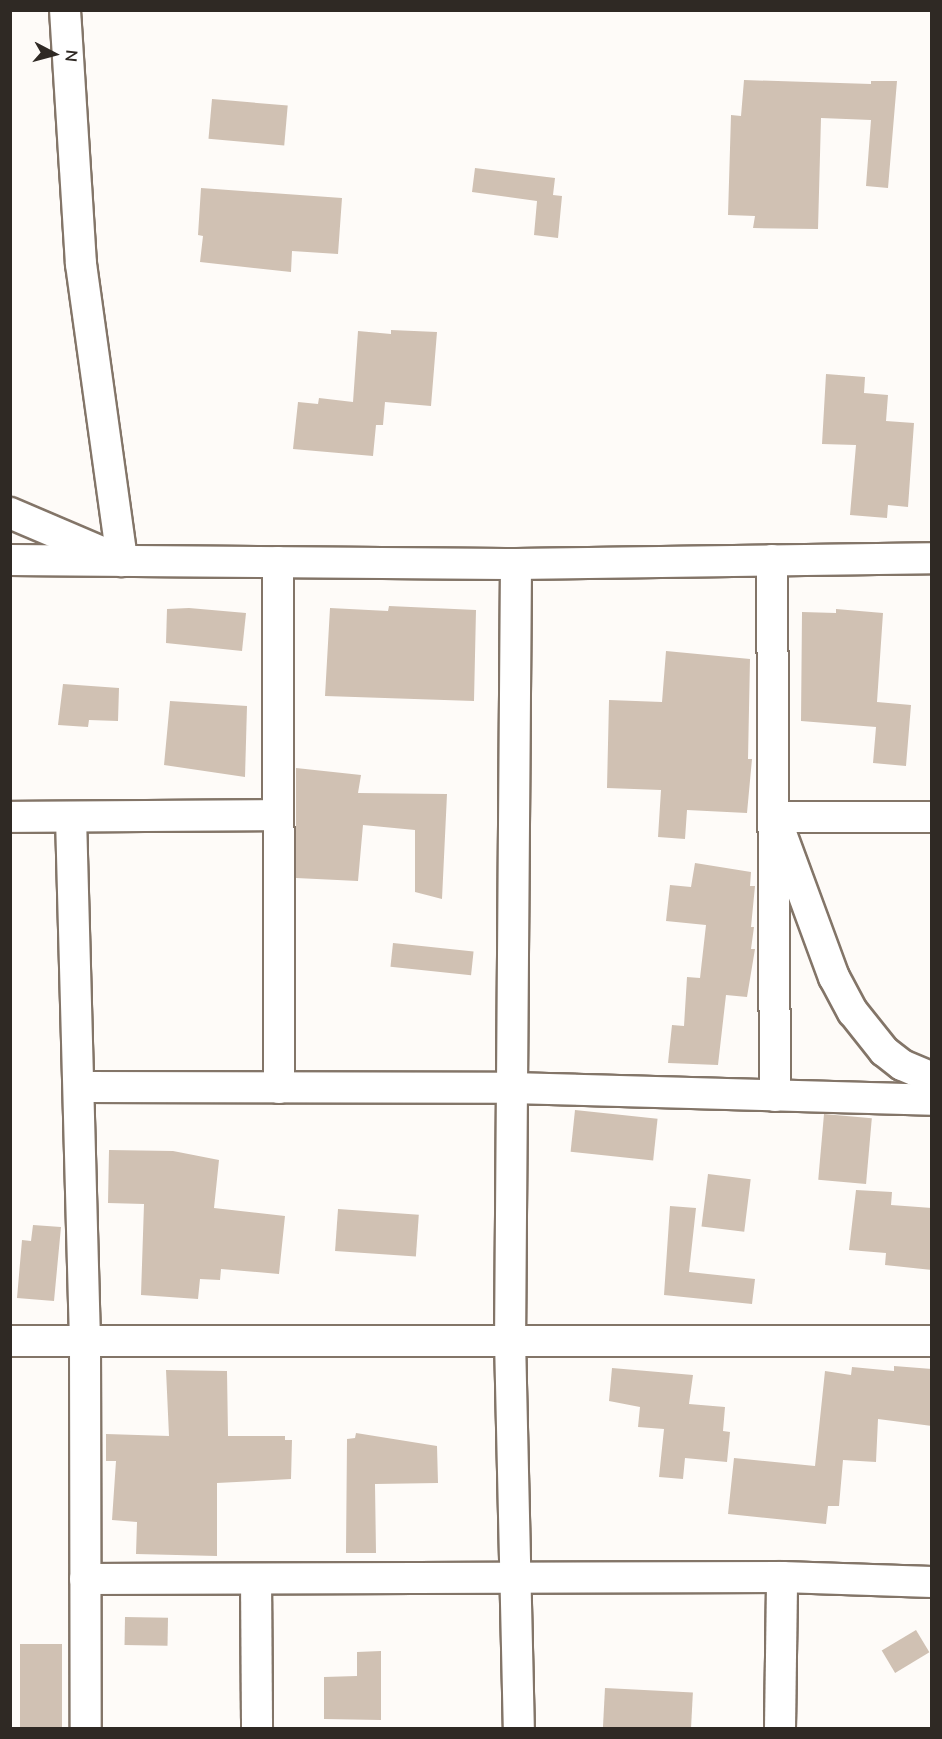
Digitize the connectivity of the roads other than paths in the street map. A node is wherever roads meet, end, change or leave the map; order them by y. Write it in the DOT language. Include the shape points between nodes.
graph roads {
  1 [pos="65,10"];
  2 [pos="10,513"];
  3 [pos="932,558"];
  4 [pos="10,560"];
  5 [pos="772,560"];
  6 [pos="122,561"];
  7 [pos="278,562"];
  8 [pos="516,564"];
  9 [pos="278,815"];
  10 [pos="71,816"];
  11 [pos="10,817"];
  12 [pos="775,817"];
  13 [pos="932,817"];
  14 [pos="932,1078"];
  15 [pos="81,1087"];
  16 [pos="279,1088"];
  17 [pos="512,1088"];
  18 [pos="775,1096"];
  19 [pos="932,1100"];
  20 [pos="510,1339"];
  21 [pos="86,1340"];
  22 [pos="10,1341"];
  23 [pos="932,1341"];
  24 [pos="518,1577"];
  25 [pos="782,1577"];
  26 [pos="85,1579"];
  27 [pos="256,1579"];
  28 [pos="932,1582"];
  29 [pos="86,1728"];
  30 [pos="257,1728"];
  31 [pos="519,1728"];
  32 [pos="780,1728"];
  1 -- 6 [label="street" via="81,264"];
  2 -- 6 [label="street"];
  3 -- 5 [label="street"];
  4 -- 6 [label="street"];
  5 -- 8 [label="street"];
  5 -- 12 [label="street"];
  6 -- 7 [label="street"];
  7 -- 8 [label="street"];
  7 -- 9 [label="street"];
  8 -- 17 [label="street"];
  9 -- 10 [label="street"];
  9 -- 16 [label="street"];
  10 -- 11 [label="street"];
  10 -- 15 [label="street"];
  12 -- 13 [label="street"];
  12 -- 14 [label="street" via="834,977 853,1012 884,1051 902,1065"];
  12 -- 18 [label="street"];
  15 -- 16 [label="street"];
  15 -- 21 [label="street"];
  16 -- 17 [label="street"];
  17 -- 18 [label="street"];
  17 -- 20 [label="street"];
  18 -- 19 [label="street"];
  20 -- 21 [label="street"];
  20 -- 23 [label="street"];
  20 -- 24 [label="street"];
  21 -- 22 [label="street"];
  21 -- 26 [label="street"];
  24 -- 25 [label="street"];
  24 -- 27 [label="street"];
  24 -- 31 [label="street"];
  25 -- 28 [label="street"];
  25 -- 32 [label="street"];
  26 -- 27 [label="street"];
  26 -- 29 [label="street"];
  27 -- 30 [label="street"];
}
